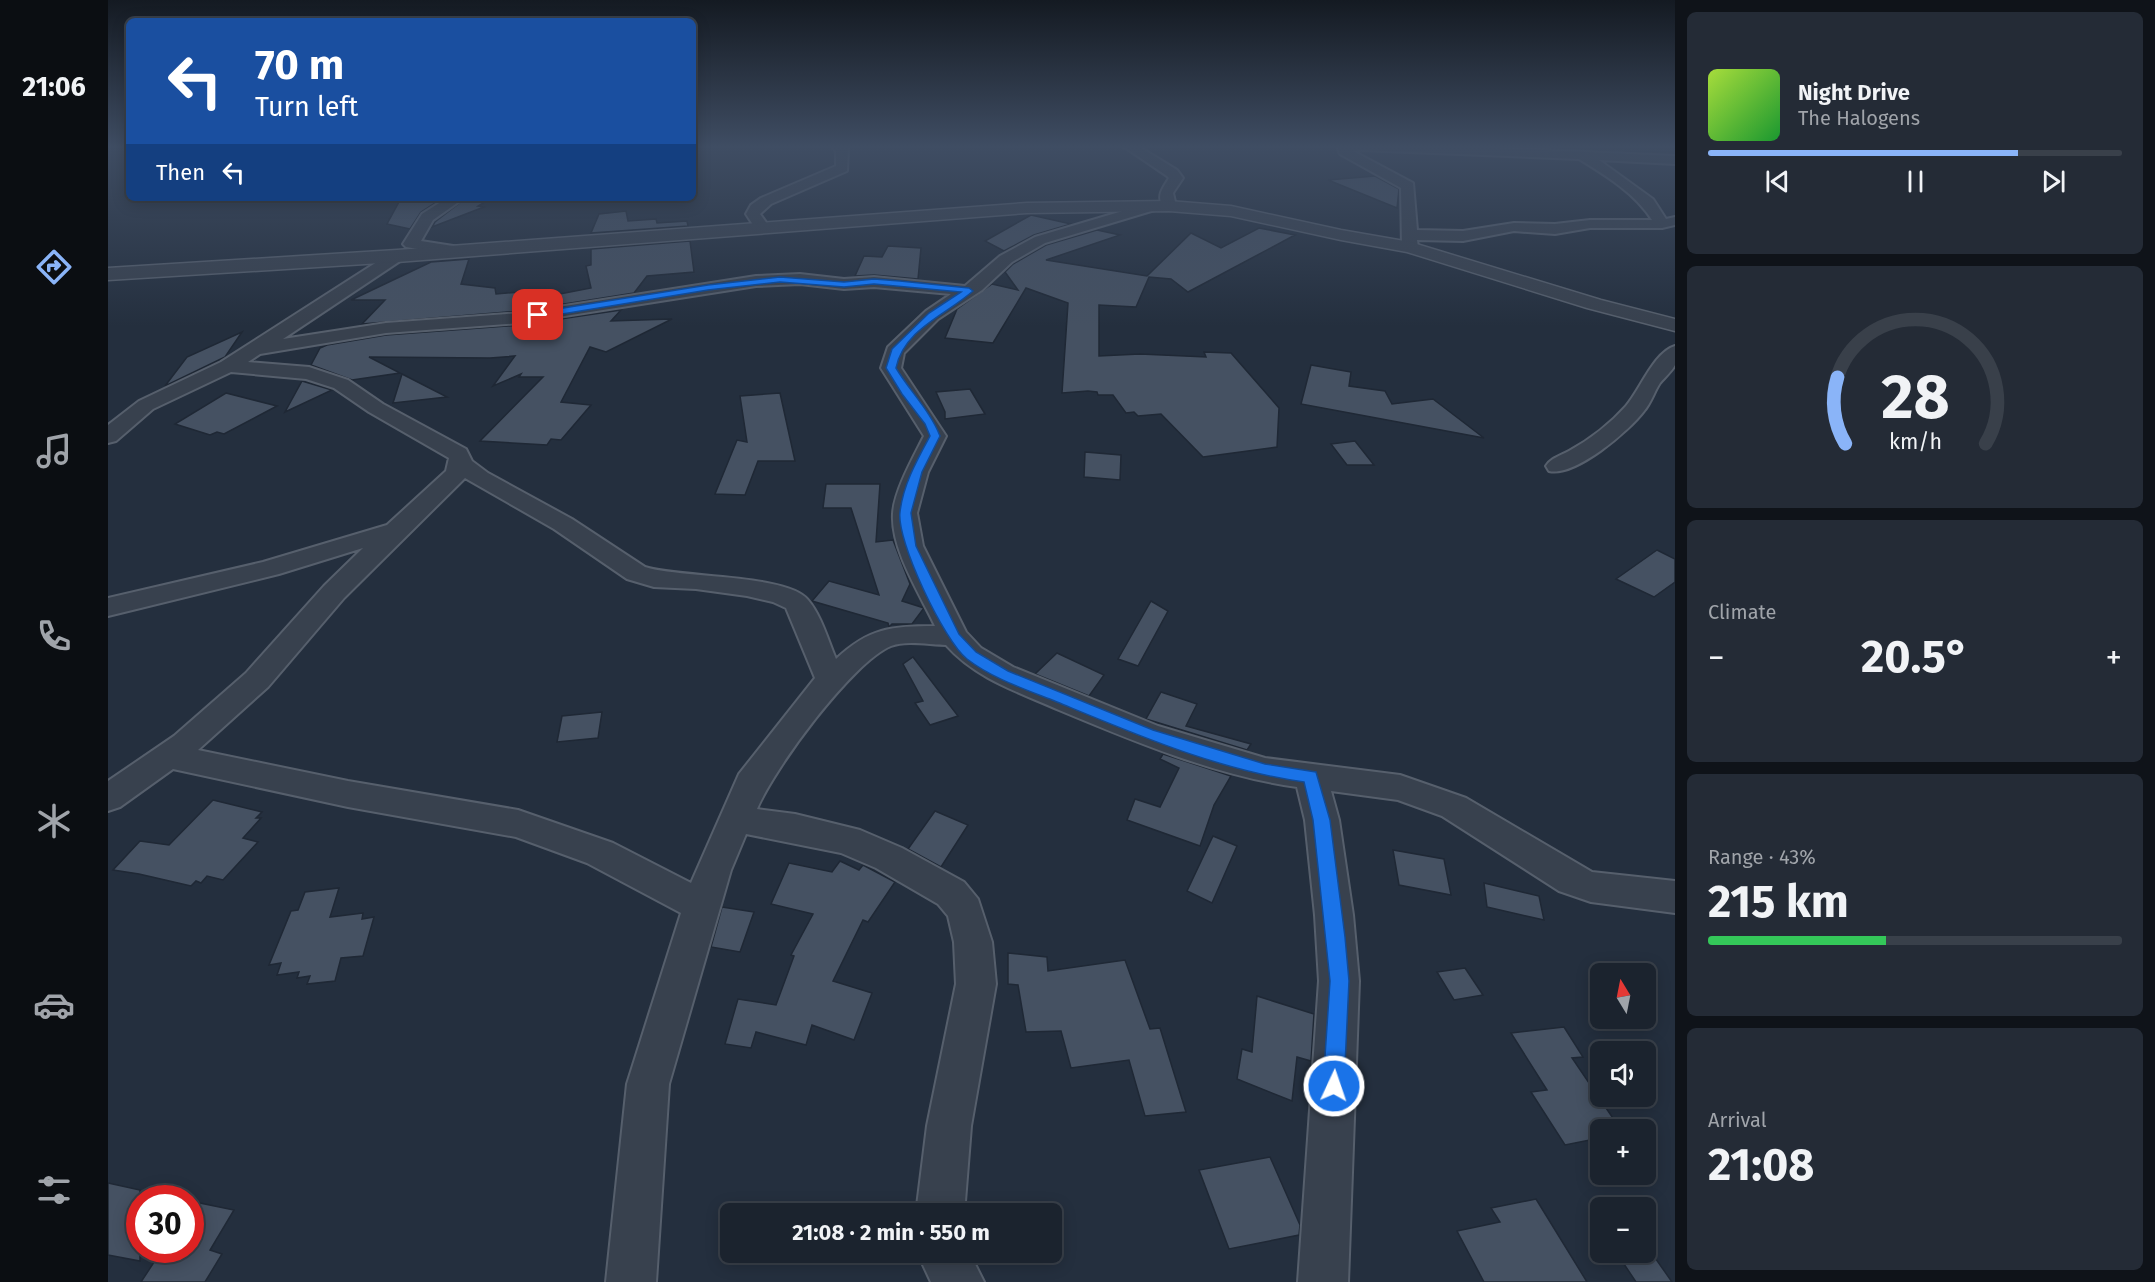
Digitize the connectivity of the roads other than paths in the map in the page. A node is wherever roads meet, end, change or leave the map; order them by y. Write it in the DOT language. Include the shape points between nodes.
graph roads {
  1 [pos="445,206"];
  2 [pos="759,206"];
  3 [pos="1161,206"];
  4 [pos="1410,206"];
  5 [pos="1652,206"];
  6 [pos="1669,222"];
  7 [pos="762,228"];
  8 [pos="1409,240"];
  9 [pos="460,251"];
  10 [pos="397,256"];
  11 [pos="108,274"];
  12 [pos="969,291"];
  13 [pos="1675,325"];
  14 [pos="254,349"];
  15 [pos="1675,352"];
  16 [pos="228,366"];
  17 [pos="108,436"];
  18 [pos="461,464"];
  19 [pos="1557,466"];
  20 [pos="397,529"];
  21 [pos="108,608"];
  22 [pos="954,636"];
  23 [pos="831,680"];
  24 [pos="168,756"];
  25 [pos="1311,777"];
  26 [pos="108,798"];
  27 [pos="736,819"];
  28 [pos="1675,897"];
  29 [pos="702,906"];
  30 [pos="941,1203"];
  31 [pos="947,1263"];
  32 [pos="631,1282"];
  33 [pos="958,1282"];
  34 [pos="1323,1282"];
  1 -- 9 [label="street" via="427,217 411,244"];
  2 -- 7 [label="street" via="753,214"];
  3 -- 7 [label="street" via="1027,208"];
  3 -- 8 [label="street" via="1231,211 1341,235"];
  3 -- 12 [label="street" via="1041,240 1006,259"];
  4 -- 8 [label="street"];
  5 -- 6 [label="street"];
  6 -- 8 [label="street" via="1555,229 1514,227"];
  7 -- 9 [label="street"];
  8 -- 13 [label="street" via="1594,304"];
  9 -- 10 [label="street"];
  10 -- 11 [label="street"];
  10 -- 14 [label="street"];
  12 -- 14 [label="street" via="874,282 756,281 520,318 386,328"];
  12 -- 22 [label="street" via="932,315 895,351 891,368 935,436 916,472 905,513 910,546"];
  14 -- 16 [label="street"];
  15 -- 19 [label="street" via="1649,384 1636,408 1613,430"];
  16 -- 17 [label="street" via="146,405"];
  16 -- 18 [label="street" via="309,373 341,384 458,454"];
  18 -- 20 [label="street" via="456,474"];
  18 -- 23 [label="street" via="636,573 654,579 747,588 781,595 797,603"];
  20 -- 21 [label="street" via="270,568"];
  20 -- 24 [label="street" via="334,592 257,681"];
  22 -- 23 [label="street" via="884,638 863,650"];
  22 -- 25 [label="street" via="971,655 1003,674 1147,734 1265,770"];
  23 -- 27 [label="street" via="751,783"];
  24 -- 26 [label="street"];
  24 -- 29 [label="street" via="518,824 600,853"];
  25 -- 28 [label="street" via="1400,788 1454,807 1572,880 1591,887"];
  25 -- 34 [label="street" via="1322,820 1339,981"];
  27 -- 29 [label="street"];
  27 -- 30 [label="street" via="848,840 951,893 965,910 976,984 950,1114"];
  29 -- 32 [label="street" via="648,1084"];
  31 -- 33 [label="street"];
}
